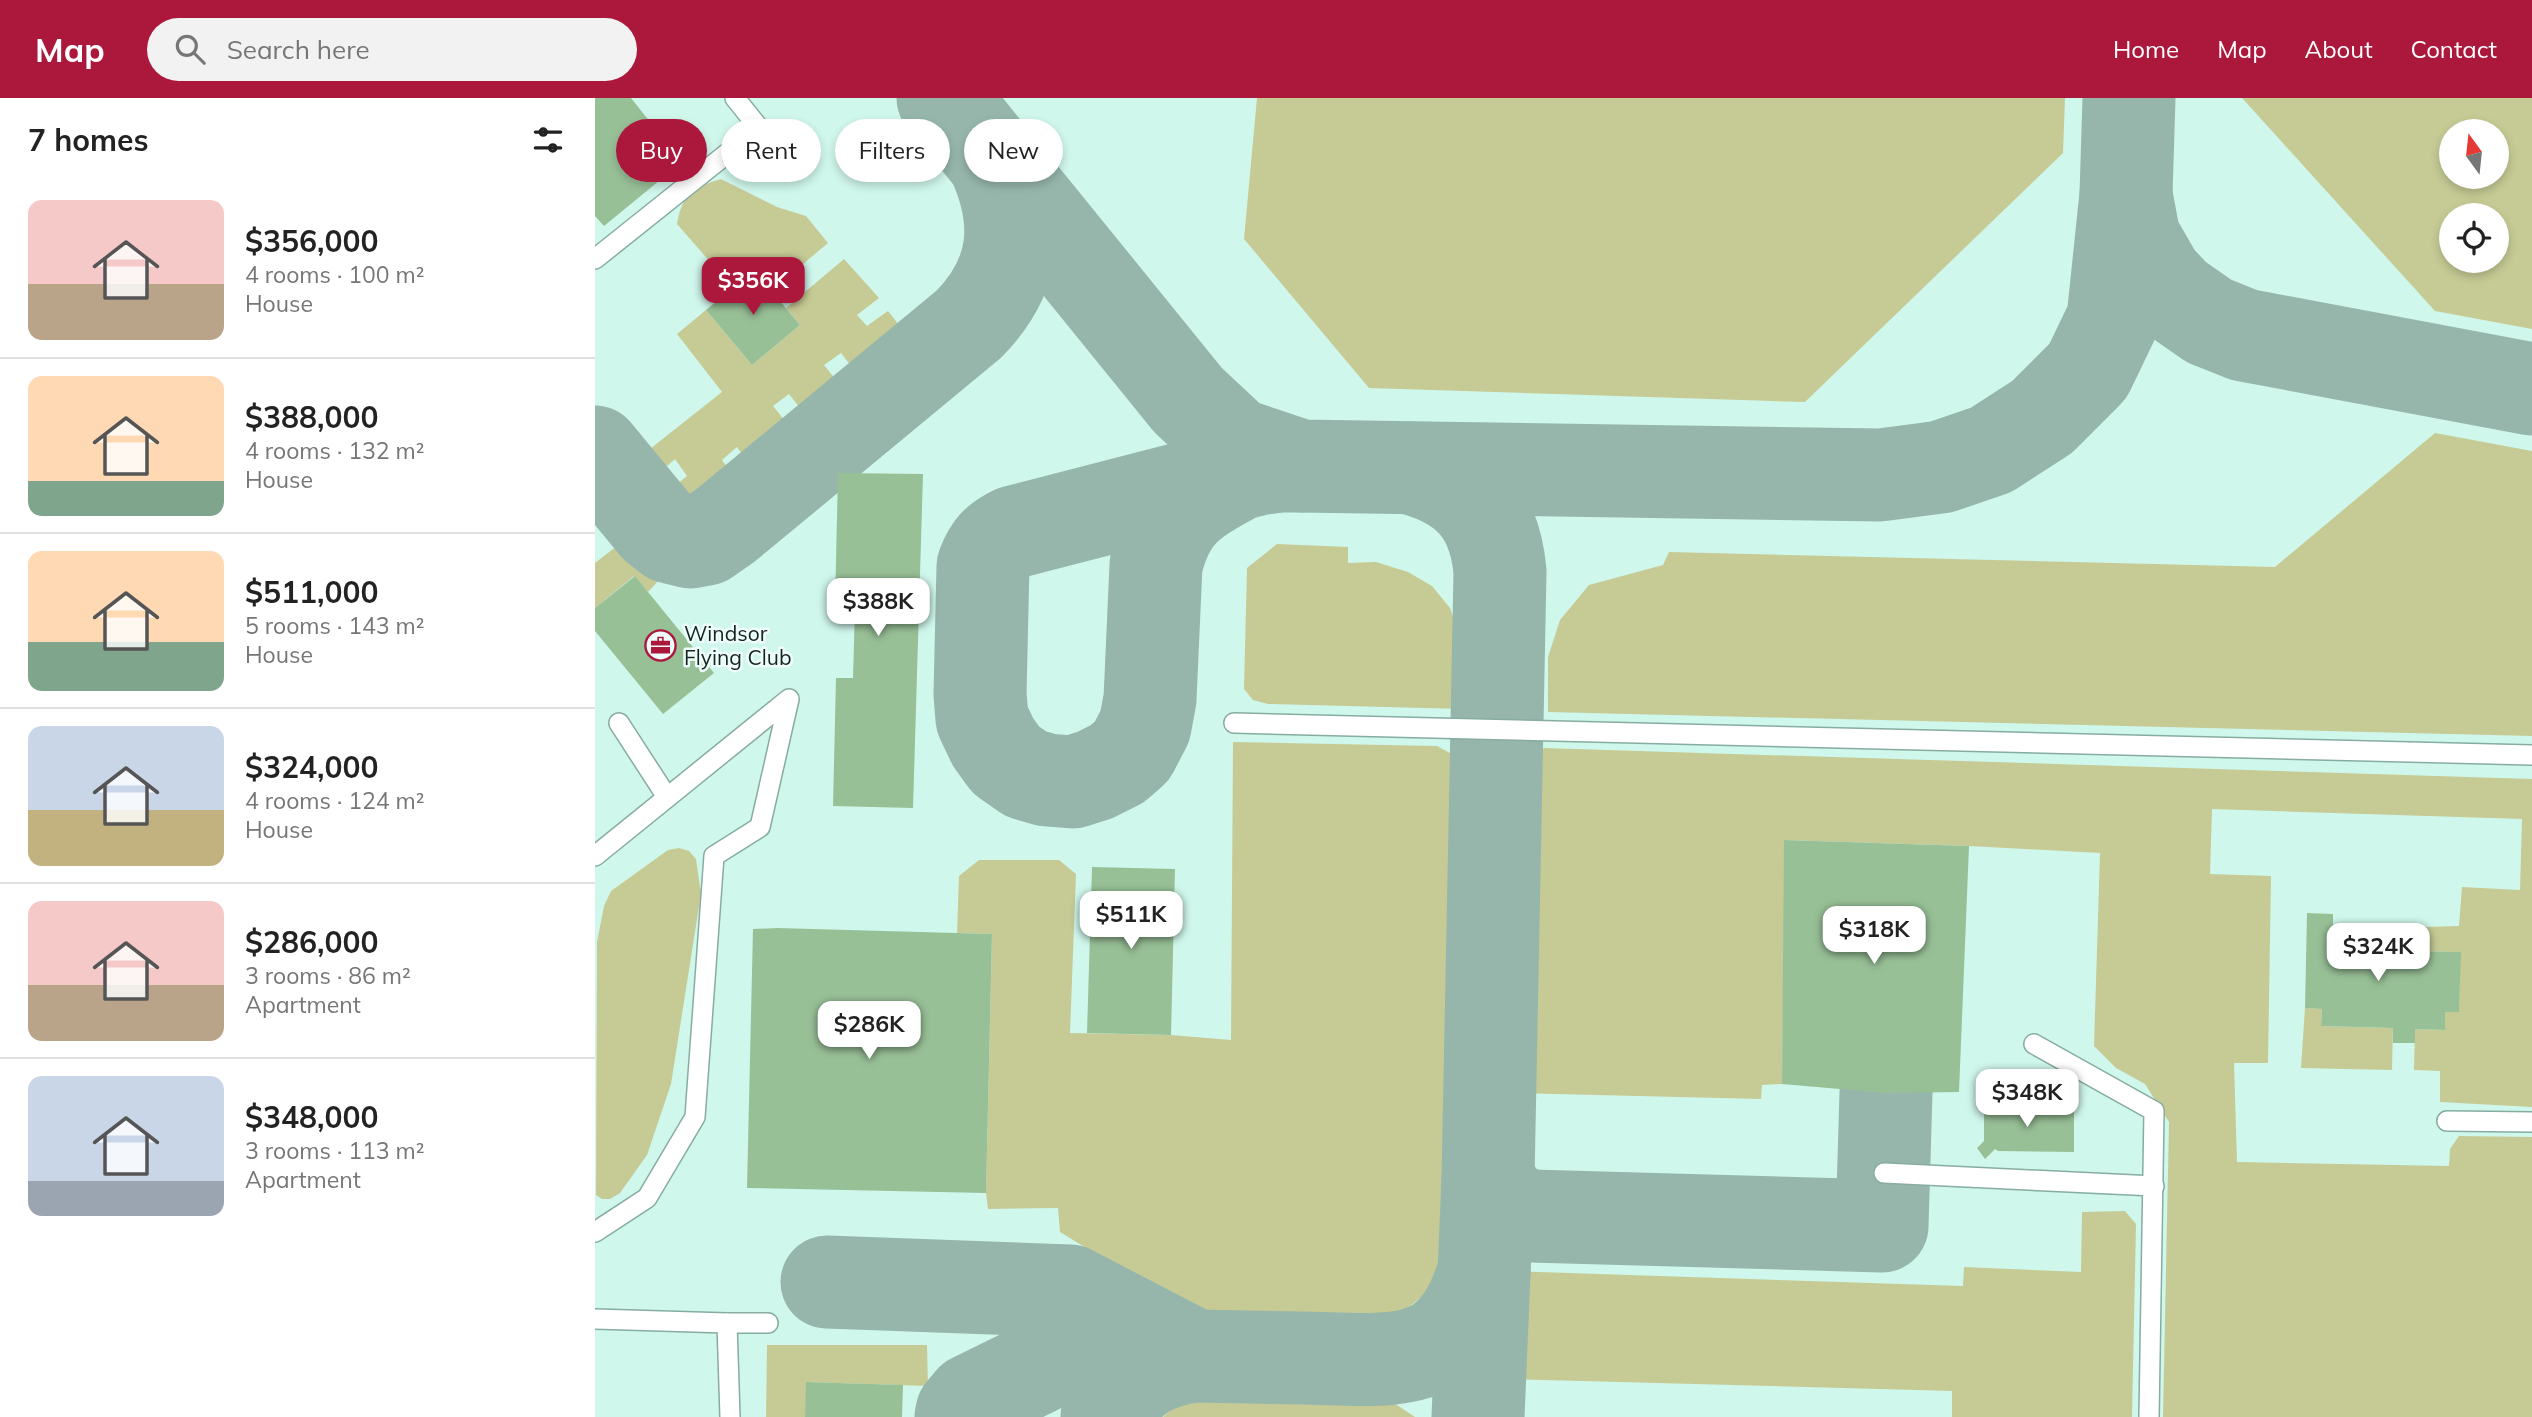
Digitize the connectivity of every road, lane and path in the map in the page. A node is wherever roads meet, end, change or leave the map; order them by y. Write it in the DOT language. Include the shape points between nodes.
graph roads {
  1 [pos="735,98"];
  2 [pos="595,259"];
  3 [pos="619,723"];
  4 [pos="1234,723"];
  5 [pos="2532,755"];
  6 [pos="667,797"];
  7 [pos="595,856"];
  8 [pos="2034,1044"];
  9 [pos="2447,1121"];
  10 [pos="2532,1122"];
  11 [pos="1884,1173"];
  12 [pos="2154,1186"];
  13 [pos="595,1232"];
  14 [pos="595,1319"];
  15 [pos="727,1323"];
  16 [pos="768,1323"];
  17 [pos="730,1417"];
  18 [pos="2149,1417"];
  1 -- 2 [label="lane" via="759,128"];
  3 -- 6 [label="lane"];
  4 -- 5 [label="lane"];
  6 -- 7 [label="lane"];
  6 -- 13 [label="lane" via="789,699 760,827 715,856 695,1117 647,1198"];
  8 -- 12 [label="lane" via="2154,1111"];
  9 -- 10 [label="lane"];
  11 -- 12 [label="lane"];
  12 -- 18 [label="lane"];
  14 -- 15 [label="lane"];
  15 -- 16 [label="lane"];
  15 -- 17 [label="lane"];
}
